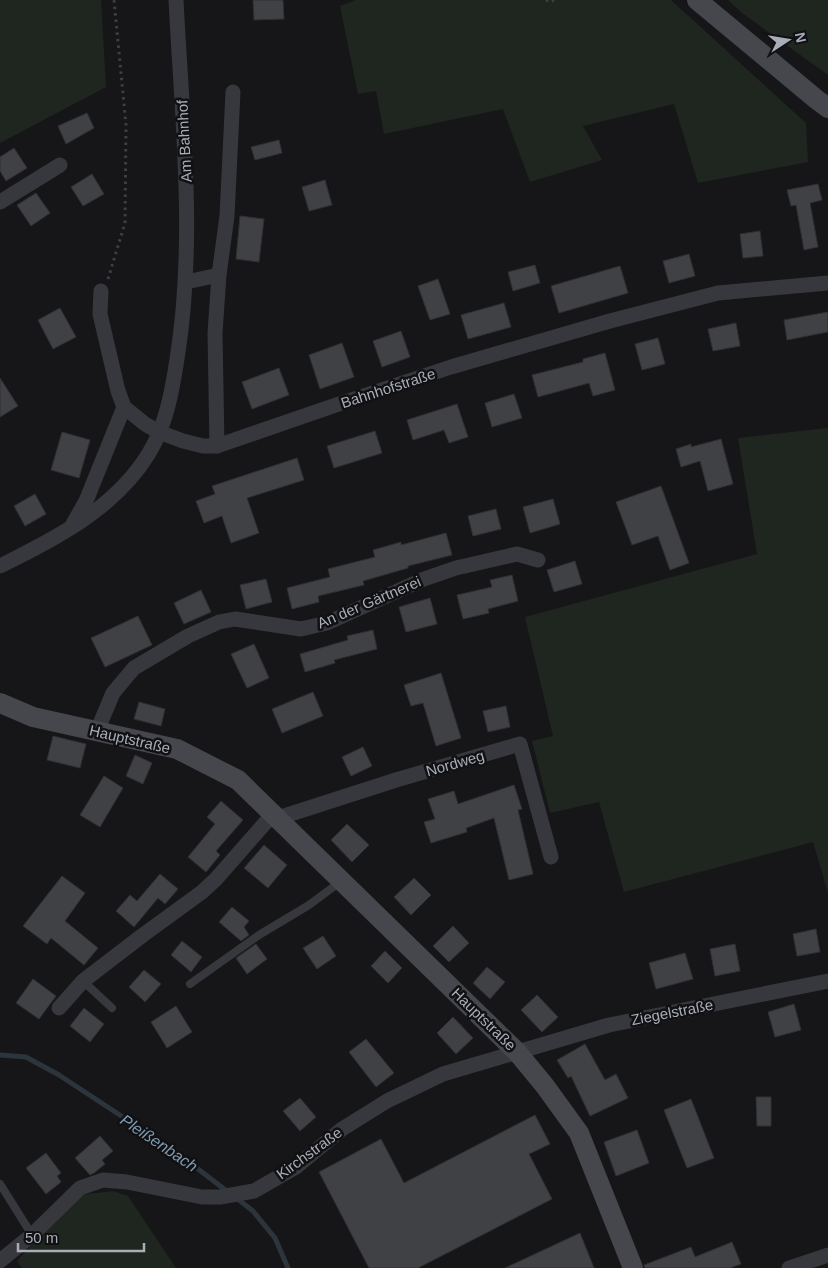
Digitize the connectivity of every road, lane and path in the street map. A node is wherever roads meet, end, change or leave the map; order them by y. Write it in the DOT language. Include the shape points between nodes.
graph roads {
  1 [pos="114,0"];
  2 [pos="176,0"];
  3 [pos="546,0"];
  4 [pos="554,0"];
  5 [pos="697,0"];
  6 [pos="232,92"];
  7 [pos="828,108"];
  8 [pos="60,165"];
  9 [pos="0,202"];
  10 [pos="219,275"];
  11 [pos="186,282"];
  12 [pos="828,282"];
  13 [pos="101,291"];
  14 [pos="124,407"];
  15 [pos="159,432"];
  16 [pos="217,446"];
  17 [pos="71,527"];
  18 [pos="538,560"];
  19 [pos="0,566"];
  20 [pos="0,703"];
  21 [pos="97,731"];
  22 [pos="276,816"];
  23 [pos="551,857"];
  24 [pos="342,881"];
  25 [pos="83,981"];
  26 [pos="828,981"];
  27 [pos="190,984"];
  28 [pos="59,1008"];
  29 [pos="112,1008"];
  30 [pos="517,1052"];
  31 [pos="0,1184"];
  32 [pos="32,1236"];
  33 [pos="828,1255"];
  34 [pos="0,1261"];
  35 [pos="633,1268"];
  36 [pos="789,1268"];
  1 -- 13 [label="path" via="126,124 125,223 108,279"];
  2 -- 11 [label="street, Am Bahnhof" via="187,199"];
  3 -- 4 [label="path"];
  5 -- 7 [label="street"];
  6 -- 10 [label="street" via="227,216"];
  8 -- 9 [label="street"];
  10 -- 11 [label="street"];
  10 -- 16 [label="street" via="215,333"];
  11 -- 15 [label="street, Am Bahnhof" via="171,399"];
  12 -- 16 [label="street, Bahnhofstraße" via="718,293 610,321 451,367"];
  13 -- 14 [label="street" via="100,314"];
  14 -- 15 [label="street"];
  14 -- 17 [label="street" via="86,501"];
  15 -- 16 [label="street, Bahnhofstraße" via="203,446"];
  15 -- 17 [label="street" via="149,453 124,486"];
  17 -- 19 [label="street"];
  18 -- 21 [label="street, An der Gärtnerei" via="516,554 456,568 327,623 301,629 235,619 219,622 158,652 134,668 112,694"];
  20 -- 21 [label="street, Hauptstraße" via="32,717"];
  21 -- 22 [label="street, Hauptstraße" via="177,749 238,780"];
  22 -- 23 [label="street, Nordweg" via="520,744"];
  22 -- 24 [label="street, Hauptstraße"];
  22 -- 25 [label="street" via="202,892"];
  24 -- 27 [label="lane"];
  24 -- 30 [label="street, Hauptstraße"];
  25 -- 28 [label="street"];
  25 -- 29 [label="lane"];
  26 -- 30 [label="street, Ziegelstraße" via="609,1025"];
  30 -- 32 [label="street, Kirchstraße" via="443,1074 387,1101 342,1129 296,1167 254,1191 202,1197 103,1180 80,1188"];
  30 -- 35 [label="street, Hauptstraße" via="579,1133"];
  31 -- 32 [label="lane"];
  32 -- 34 [label="street, Kirchstraße"];
  33 -- 36 [label="street"];
}
